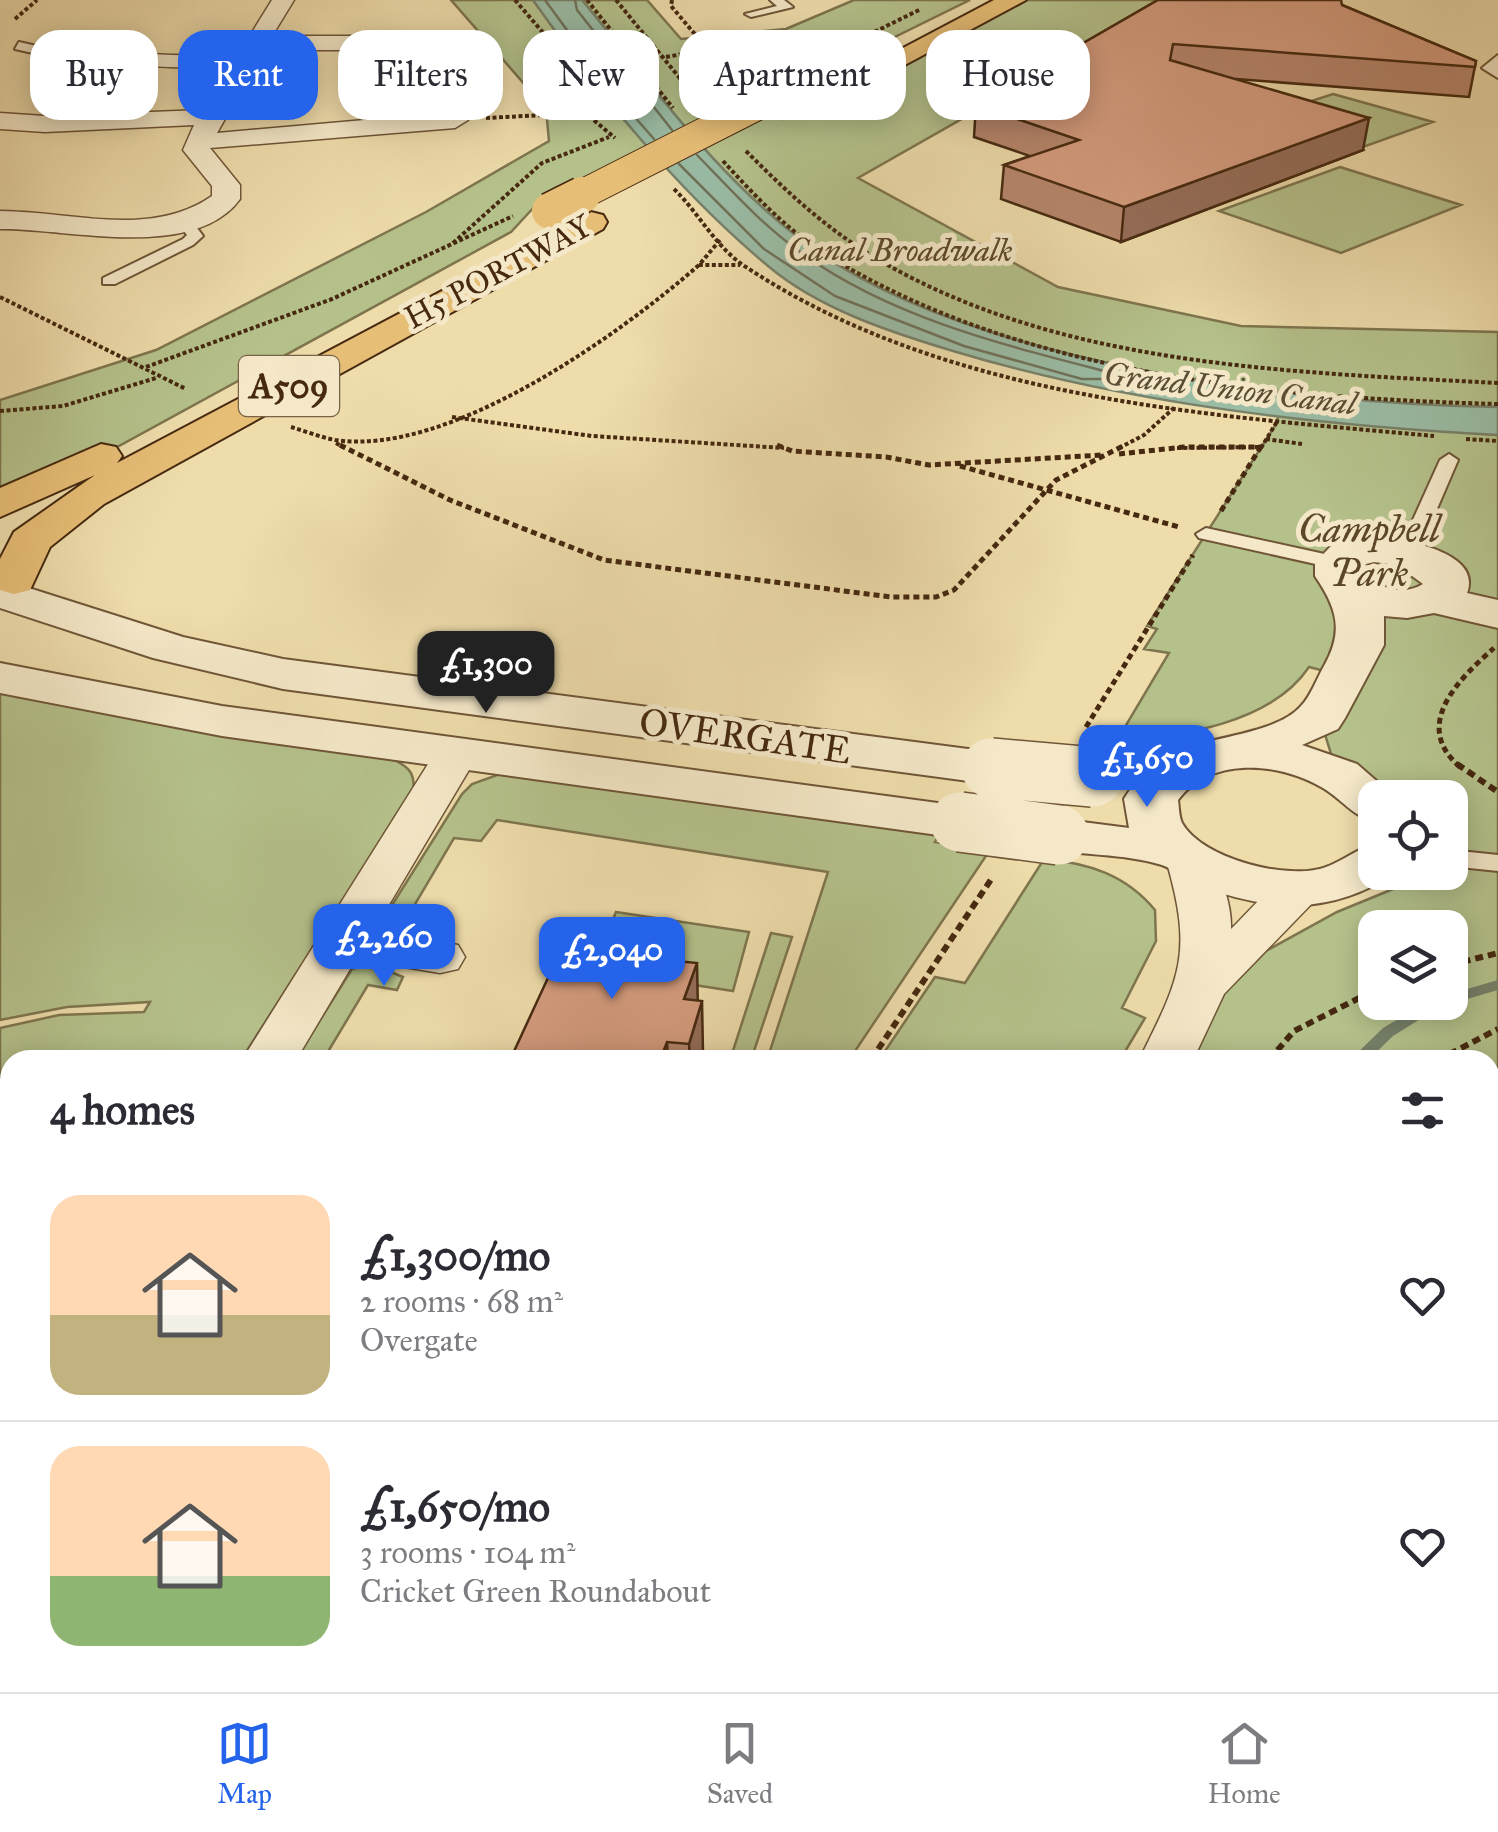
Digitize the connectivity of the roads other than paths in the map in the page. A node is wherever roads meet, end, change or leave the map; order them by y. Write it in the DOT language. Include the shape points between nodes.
graph roads {
  1 [pos="283,0"];
  2 [pos="776,0"];
  3 [pos="970,0"];
  4 [pos="1012,0"];
  5 [pos="751,14"];
  6 [pos="263,30"];
  7 [pos="19,46"];
  8 [pos="30,48"];
  9 [pos="1498,59"];
  10 [pos="1498,74"];
  11 [pos="210,120"];
  12 [pos="455,120"];
  13 [pos="0,121"];
  14 [pos="205,129"];
  15 [pos="0,220"];
  16 [pos="186,223"];
  17 [pos="109,280"];
  18 [pos="1450,460"];
  19 [pos="0,504"];
  20 [pos="1206,534"];
  21 [pos="1345,576"];
  22 [pos="1425,580"];
  23 [pos="1498,585"];
  24 [pos="7,588"];
  25 [pos="1498,614"];
  26 [pos="1360,645"];
  27 [pos="0,678"];
  28 [pos="1320,718"];
  29 [pos="1244,752"];
  30 [pos="457,753"];
  31 [pos="1188,763"];
  32 [pos="1358,788"];
  33 [pos="1358,791"];
  34 [pos="1182,856"];
  35 [pos="1468,860"];
  36 [pos="1498,863"];
  37 [pos="1358,875"];
  38 [pos="1302,890"];
  39 [pos="342,941"];
  40 [pos="440,958"];
  41 [pos="1202,986"];
  42 [pos="275,1050"];
  43 [pos="1171,1050"];
  1 -- 6 [label="street"];
  2 -- 5 [label="lane" via="787,7"];
  3 -- 19 [label="main road, H5 PORTWAY / A509, bridge" via="777,88 534,212 53,482"];
  4 -- 24 [label="main road, H5 PORTWAY / A509" via="89,496 30,542"];
  7 -- 8 [label="lane"];
  9 -- 10 [label="lane" via="1488,68"];
  11 -- 14 [label="street"];
  12 -- 14 [label="street" via="326,135"];
  13 -- 14 [label="street"];
  14 -- 16 [label="street" via="196,150 226,186 226,199 211,214"];
  15 -- 16 [label="street" via="122,228"];
  16 -- 17 [label="lane" via="195,236 188,242"];
  18 -- 22 [label="lane"];
  20 -- 21 [label="lane"];
  21 -- 22 [label="street" via="1385,602"];
  21 -- 26 [label="street" via="1362,617"];
  22 -- 23 [label="street"];
  22 -- 25 [label="street"];
  22 -- 26 [label="street"];
  24 -- 31 [label="street, OVERGATE, bridge" via="153,643 283,674 992,768 1093,777"];
  26 -- 28 [label="street"];
  27 -- 30 [label="street, OVERGATE" via="222,720"];
  28 -- 29 [label="street"];
  28 -- 32 [label="street" via="1332,757"];
  29 -- 31 [label="street, OVERGATE"];
  29 -- 33 [label="street" via="1300,760"];
  30 -- 34 [label="street, OVERGATE, bridge"];
  30 -- 39 [label="street"];
  31 -- 34 [label="street" via="1161,784 1150,810 1157,830"];
  34 -- 38 [label="street, OVERGATE" via="1244,883"];
  34 -- 41 [label="street" via="1207,917"];
  35 -- 36 [label="lane"];
  37 -- 38 [label="street, OVERGATE"];
  38 -- 41 [label="street"];
  39 -- 40 [label="street"];
  39 -- 42 [label="street"];
  41 -- 43 [label="street"];
}
